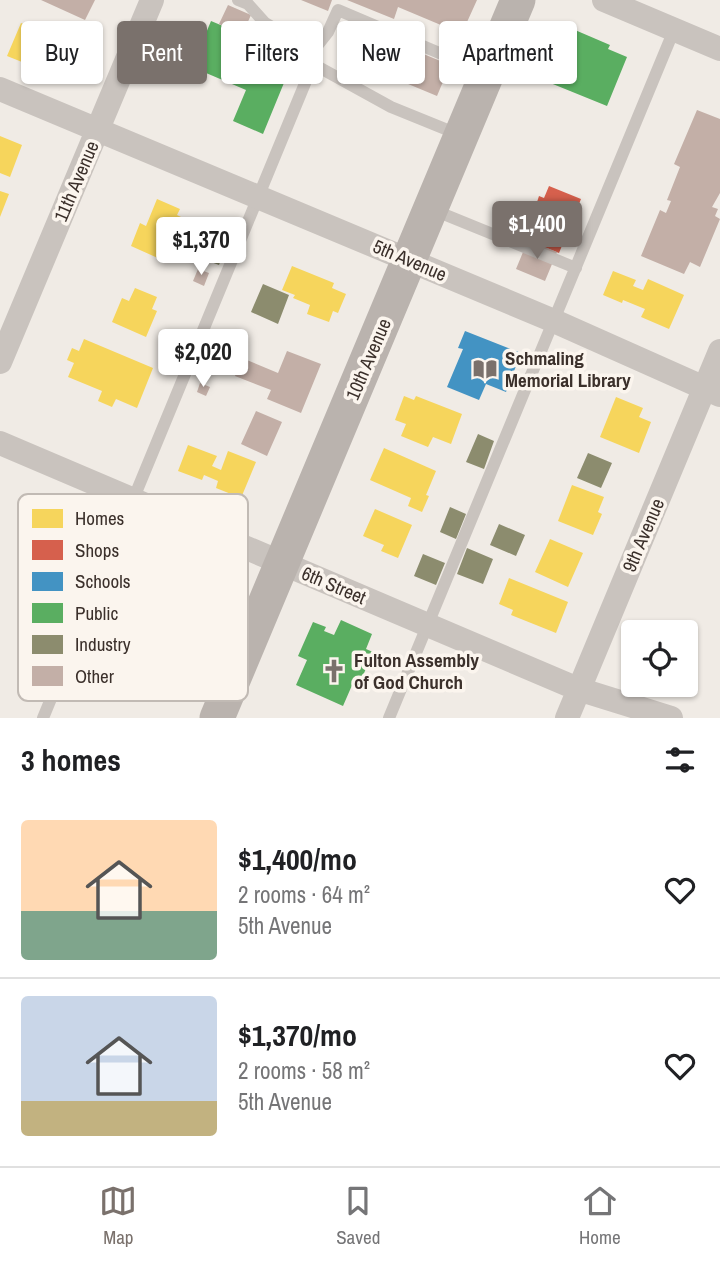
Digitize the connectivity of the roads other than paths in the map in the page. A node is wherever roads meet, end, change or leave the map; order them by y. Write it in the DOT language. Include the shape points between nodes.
graph roads {
  1 [pos="152,0"];
  2 [pos="238,0"];
  3 [pos="518,0"];
  4 [pos="604,0"];
  5 [pos="340,5"];
  6 [pos="263,21"];
  7 [pos="509,21"];
  8 [pos="674,30"];
  9 [pos="323,40"];
  10 [pos="720,49"];
  11 [pos="439,51"];
  12 [pos="323,63"];
  13 [pos="302,84"];
  14 [pos="483,84"];
  15 [pos="0,89"];
  16 [pos="98,129"];
  17 [pos="461,136"];
  18 [pos="257,196"];
  19 [pos="430,209"];
  20 [pos="409,260"];
  21 [pos="576,268"];
  22 [pos="554,321"];
  23 [pos="720,351"];
  24 [pos="0,362"];
  25 [pos="712,392"];
  26 [pos="0,443"];
  27 [pos="120,494"];
  28 [pos="134,494"];
  29 [pos="248,548"];
  30 [pos="282,563"];
  31 [pos="428,626"];
  32 [pos="248,644"];
  33 [pos="578,689"];
  34 [pos="50,701"];
  35 [pos="224,701"];
  36 [pos="43,718"];
  37 [pos="217,718"];
  38 [pos="389,718"];
  39 [pos="567,718"];
  40 [pos="671,718"];
  1 -- 16 [label="street, 11th Avenue"];
  2 -- 6 [label="lane"];
  3 -- 7 [label="street, 10th Avenue"];
  4 -- 8 [label="street"];
  5 -- 9 [label="lane"];
  5 -- 11 [label="lane"];
  8 -- 10 [label="street"];
  8 -- 21 [label="lane"];
  12 -- 17 [label="lane" via="391,107"];
  13 -- 18 [label="lane"];
  14 -- 17 [label="street, 10th Avenue"];
  15 -- 16 [label="street, 5th Avenue"];
  16 -- 18 [label="street, 5th Avenue"];
  16 -- 24 [label="street, 11th Avenue"];
  17 -- 19 [label="street, 10th Avenue"];
  18 -- 20 [label="street, 5th Avenue"];
  18 -- 28 [label="lane"];
  19 -- 20 [label="street, 10th Avenue"];
  19 -- 21 [label="lane"];
  20 -- 22 [label="street, 5th Avenue"];
  20 -- 30 [label="street, 10th Avenue"];
  21 -- 22 [label="lane"];
  22 -- 25 [label="street, 5th Avenue"];
  22 -- 31 [label="lane"];
  23 -- 25 [label="street, 9th Avenue"];
  25 -- 33 [label="street, 9th Avenue"];
  26 -- 27 [label="street, 6th Street"];
  29 -- 30 [label="street, 6th Street"];
  30 -- 31 [label="street, 6th Street"];
  30 -- 32 [label="street, 10th Avenue"];
  31 -- 33 [label="street, 6th Street"];
  31 -- 38 [label="lane"];
  33 -- 39 [label="street, 9th Avenue"];
  33 -- 40 [label="street, 6th Street"];
  34 -- 36 [label="lane"];
  35 -- 37 [label="street, 10th Avenue"];
}
